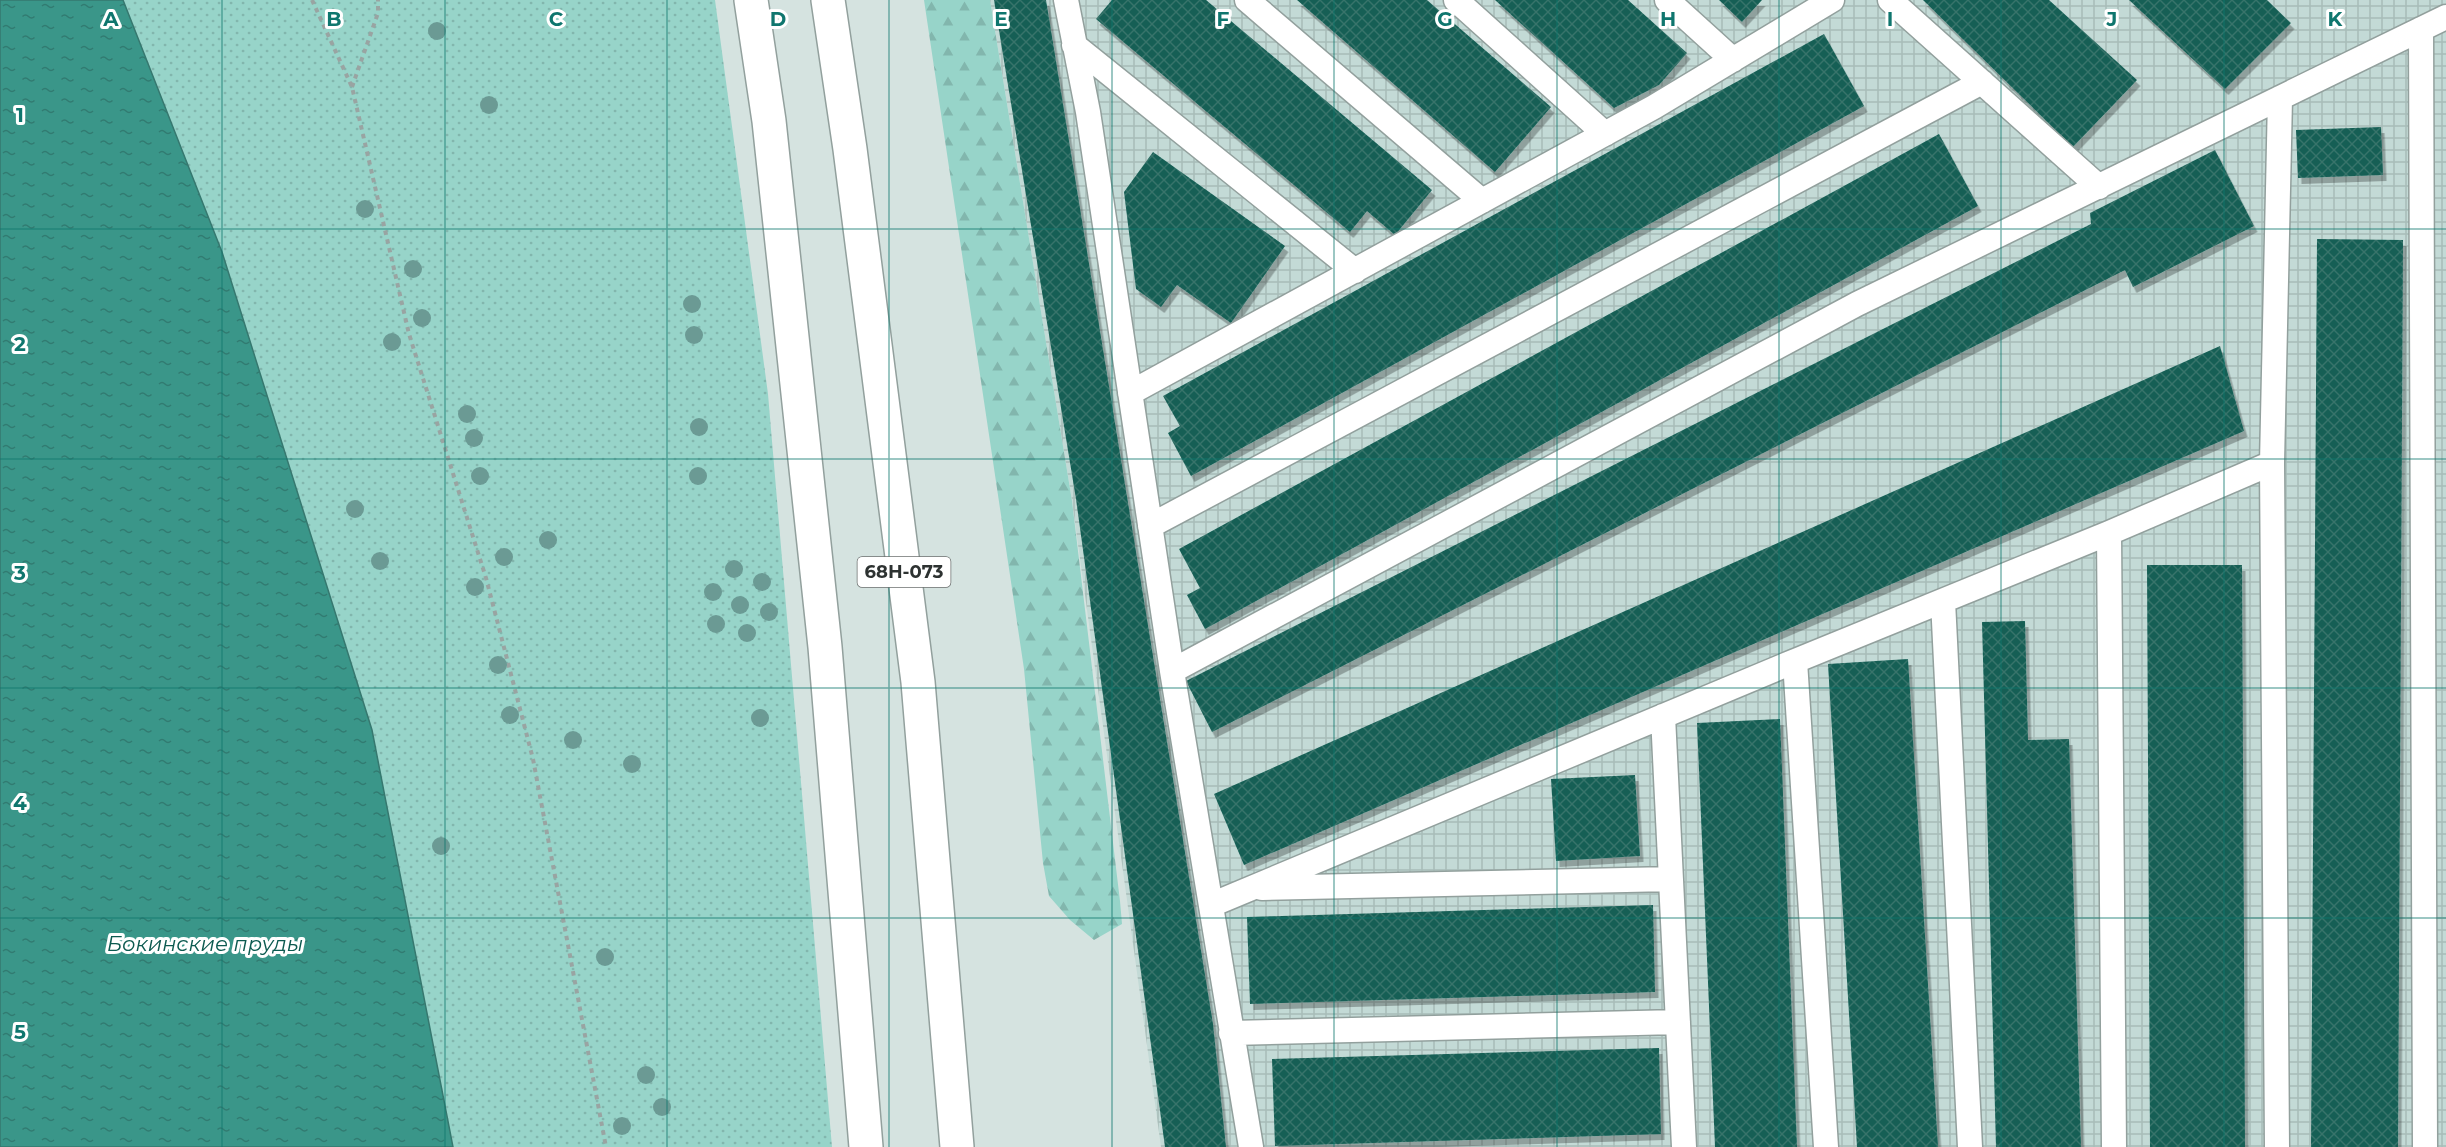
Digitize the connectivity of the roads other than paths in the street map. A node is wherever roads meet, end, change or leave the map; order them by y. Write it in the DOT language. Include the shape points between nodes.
graph roads {
  1 [pos="751,0"];
  2 [pos="828,0"];
  3 [pos="1066,0"];
  4 [pos="1247,0"];
  5 [pos="1456,0"];
  6 [pos="1667,0"];
  7 [pos="1832,0"];
  8 [pos="1890,0"];
  9 [pos="2446,17"];
  10 [pos="2421,29"];
  11 [pos="1074,45"];
  12 [pos="1733,60"];
  13 [pos="1982,82"];
  14 [pos="2280,98"];
  15 [pos="1605,134"];
  16 [pos="2099,187"];
  17 [pos="1482,201"];
  18 [pos="1355,271"];
  19 [pos="1130,393"];
  20 [pos="2272,463"];
  21 [pos="1150,526"];
  22 [pos="2109,533"];
  23 [pos="1943,601"];
  24 [pos="1795,661"];
  25 [pos="1172,671"];
  26 [pos="1664,716"];
  27 [pos="1671,879"];
  28 [pos="1249,889"];
  29 [pos="1211,905"];
  30 [pos="1678,1022"];
  31 [pos="1232,1033"];
  32 [pos="866,1147"];
  33 [pos="957,1147"];
  34 [pos="1251,1147"];
  35 [pos="1684,1147"];
  36 [pos="1826,1147"];
  37 [pos="1970,1147"];
  38 [pos="2114,1147"];
  39 [pos="2277,1147"];
  40 [pos="2425,1147"];
  1 -- 32 [label="main road" via="769,121 825,647"];
  2 -- 33 [label="main road, 68Н-073" via="918,682"];
  3 -- 11 [label="lane"];
  4 -- 17 [label="lane"];
  5 -- 15 [label="lane"];
  6 -- 12 [label="lane"];
  7 -- 12 [label="lane"];
  8 -- 13 [label="lane"];
  9 -- 10 [label="lane"];
  10 -- 14 [label="lane"];
  10 -- 40 [label="lane"];
  11 -- 18 [label="lane"];
  11 -- 19 [label="lane" via="1088,112"];
  12 -- 15 [label="lane"];
  13 -- 16 [label="lane"];
  13 -- 21 [label="lane"];
  14 -- 16 [label="lane"];
  14 -- 20 [label="lane"];
  15 -- 17 [label="lane"];
  16 -- 25 [label="lane" via="1857,304"];
  17 -- 18 [label="lane"];
  18 -- 19 [label="lane"];
  19 -- 21 [label="lane"];
  20 -- 22 [label="lane"];
  20 -- 39 [label="lane"];
  21 -- 25 [label="lane"];
  22 -- 23 [label="lane"];
  22 -- 38 [label="lane"];
  23 -- 24 [label="lane"];
  23 -- 37 [label="lane"];
  24 -- 26 [label="lane"];
  24 -- 36 [label="lane"];
  25 -- 29 [label="lane"];
  26 -- 27 [label="lane"];
  26 -- 28 [label="lane"];
  27 -- 28 [label="lane"];
  27 -- 30 [label="lane"];
  28 -- 29 [label="lane"];
  29 -- 31 [label="lane"];
  30 -- 31 [label="lane"];
  30 -- 35 [label="lane"];
  31 -- 34 [label="lane"];
}
